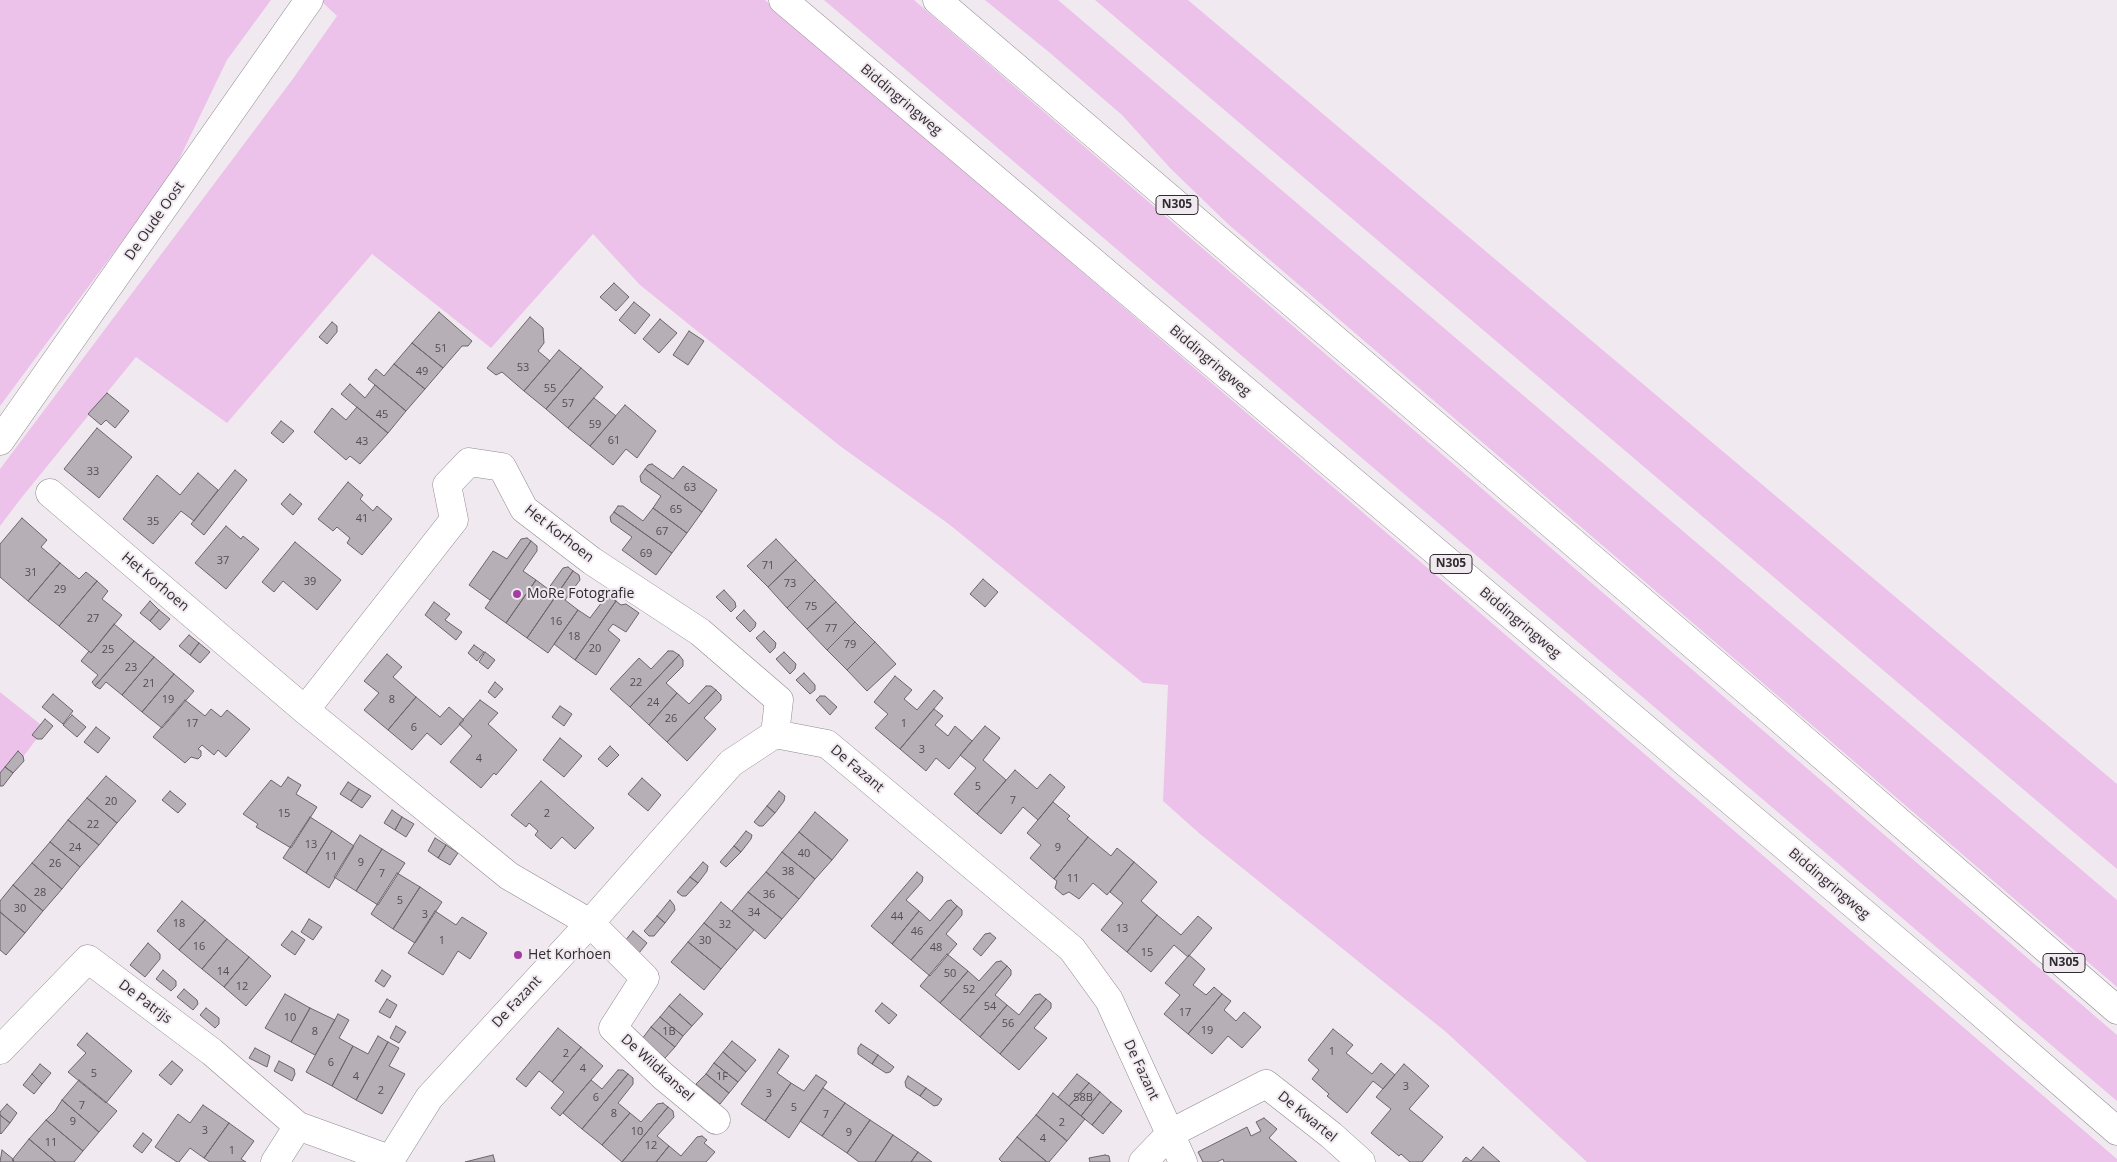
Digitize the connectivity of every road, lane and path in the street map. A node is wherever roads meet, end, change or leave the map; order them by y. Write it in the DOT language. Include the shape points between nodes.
graph roads {
  1 [pos="309,0"];
  2 [pos="783,0"];
  3 [pos="937,0"];
  4 [pos="0,441"];
  5 [pos="50,494"];
  6 [pos="306,710"];
  7 [pos="775,734"];
  8 [pos="590,923"];
  9 [pos="2117,1010"];
  10 [pos="0,1050"];
  11 [pos="716,1120"];
  12 [pos="298,1126"];
  13 [pos="2117,1131"];
  14 [pos="1171,1133"];
  15 [pos="389,1161"];
  16 [pos="275,1162"];
  17 [pos="1143,1162"];
  18 [pos="1183,1162"];
  19 [pos="1361,1162"];
  1 -- 4 [label="street, De Oude Oost"];
  2 -- 13 [label="street, Biddingringweg / N305"];
  3 -- 9 [label="street, N305" via="1774,713"];
  5 -- 6 [label="street, Het Korhoen"];
  6 -- 7 [label="street, Het Korhoen" via="454,520 447,485 469,462 502,467 524,509 592,561 700,632 780,700"];
  6 -- 8 [label="street, Het Korhoen" via="509,876"];
  7 -- 8 [label="street, De Fazant" via="731,763"];
  7 -- 14 [label="street, De Fazant" via="826,744 1072,949 1108,1000"];
  8 -- 11 [label="street, De Wildkansel" via="645,978 612,1028"];
  8 -- 15 [label="street, De Fazant" via="429,1098"];
  10 -- 12 [label="street, De Patrijs" via="88,959 212,1052"];
  12 -- 15 [label="street, De Patrijs"];
  12 -- 16 [label="street"];
  14 -- 17 [label="street"];
  14 -- 18 [label="street, De Fazant"];
  14 -- 19 [label="street, De Kwartel" via="1266,1084"];
}
